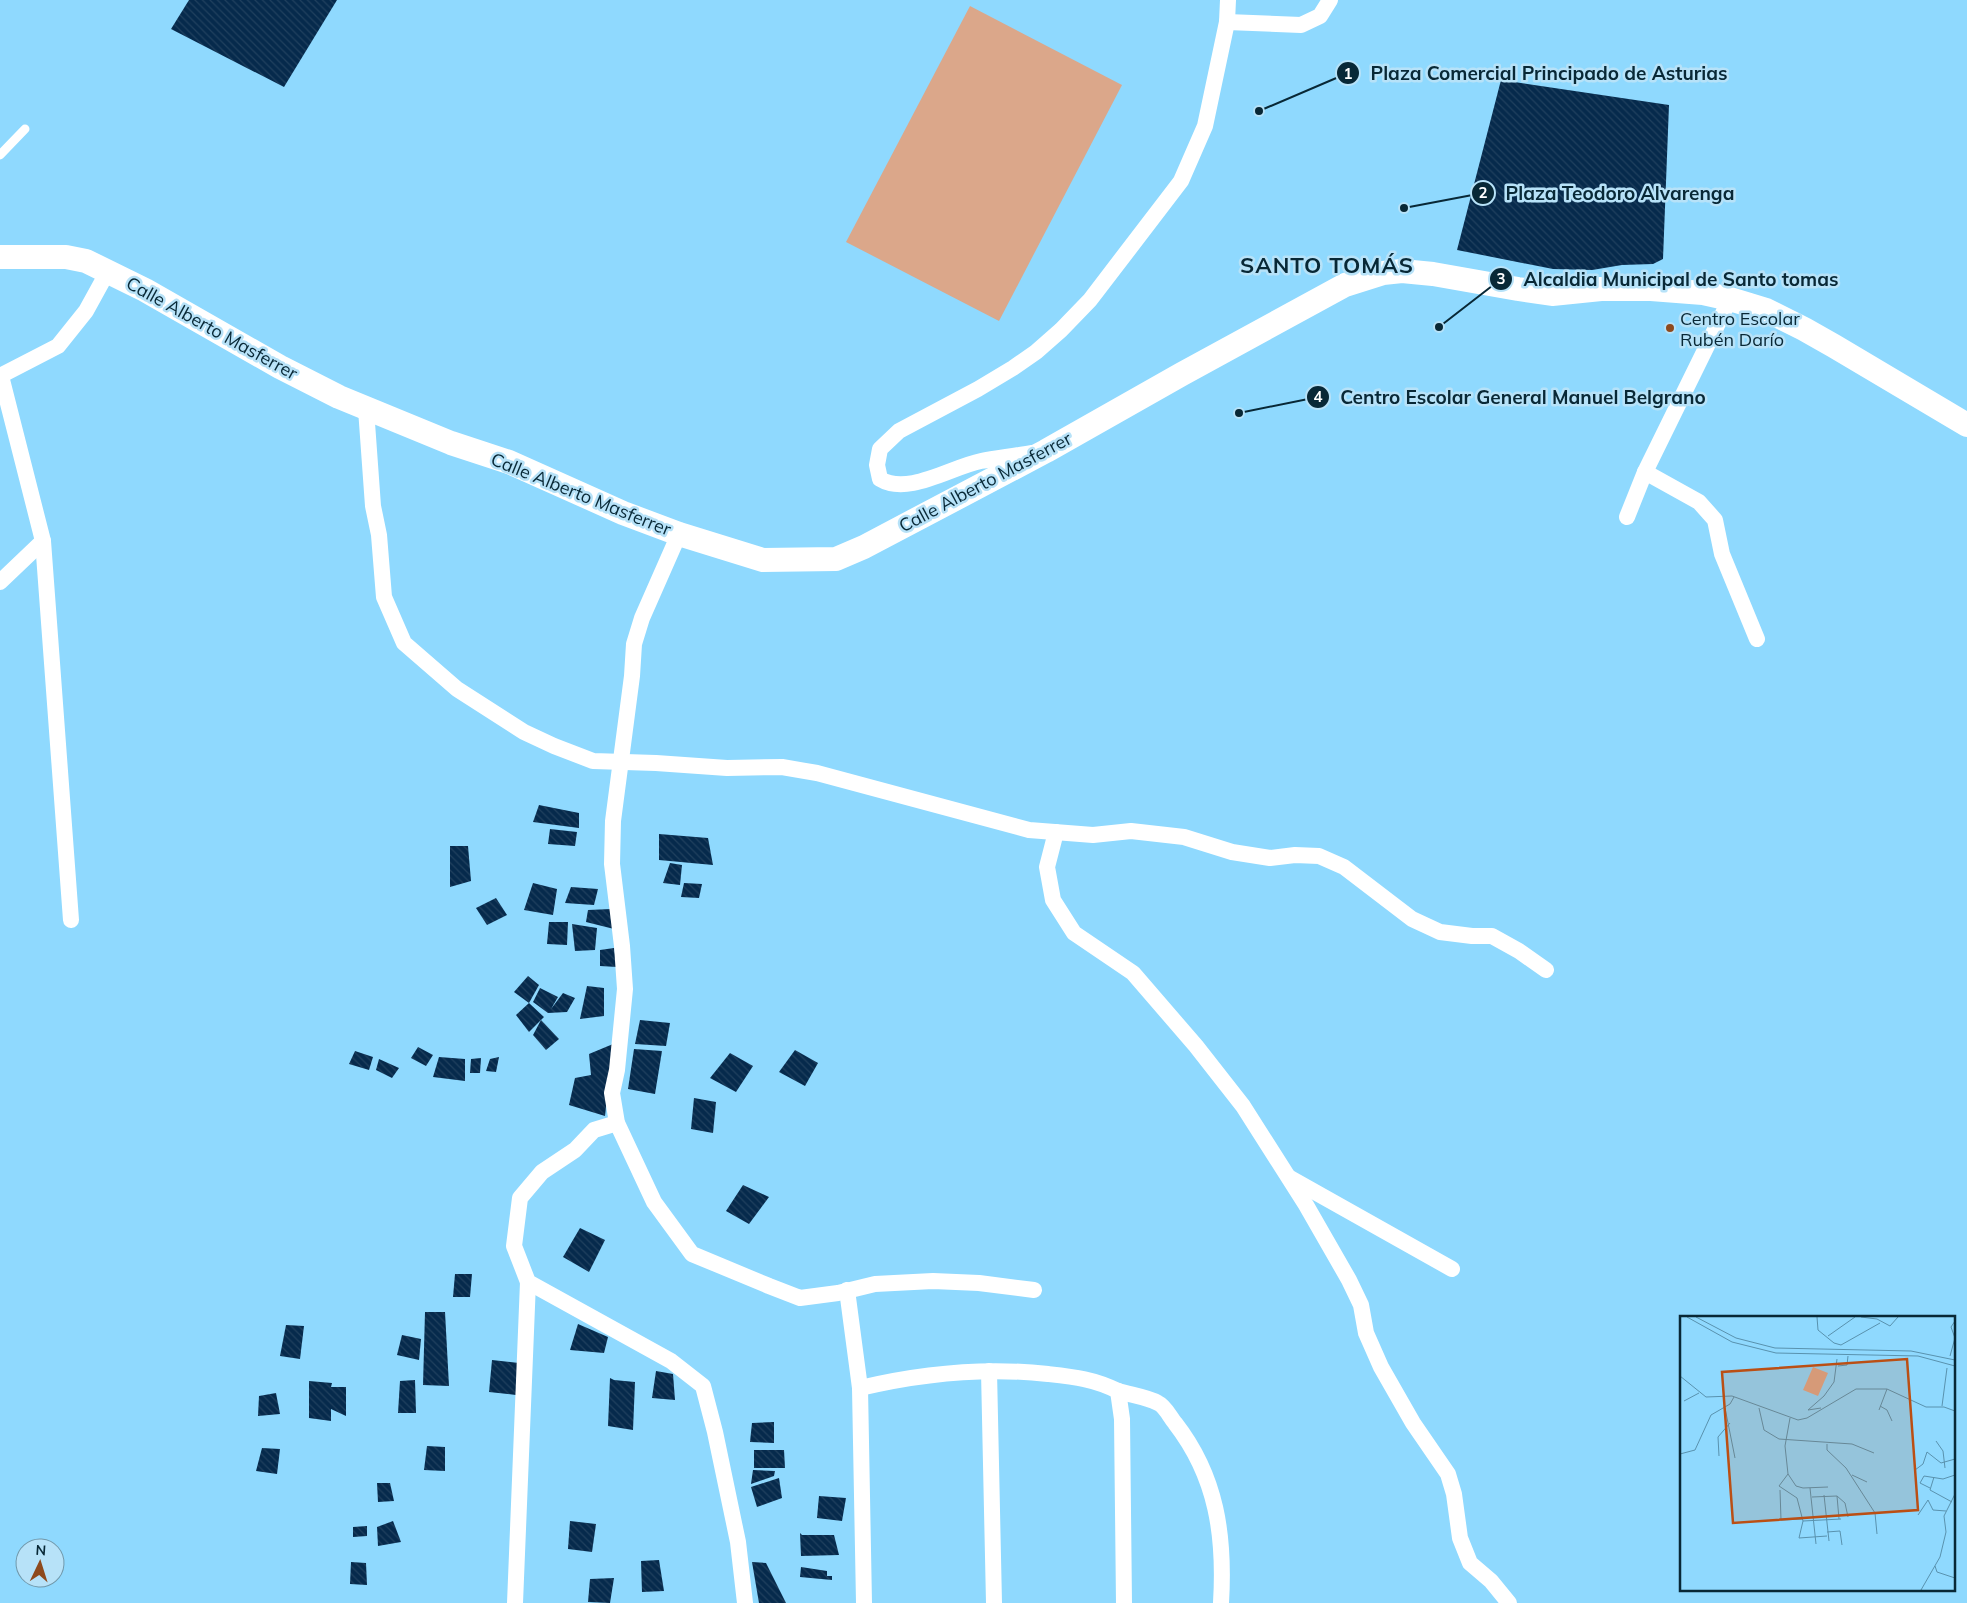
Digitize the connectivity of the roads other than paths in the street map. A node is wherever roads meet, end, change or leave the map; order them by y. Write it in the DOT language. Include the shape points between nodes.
graph roads {
  1 [pos="1228,0"];
  2 [pos="1330,0"];
  3 [pos="1227,22"];
  4 [pos="25,129"];
  5 [pos="0,155"];
  6 [pos="0,257"];
  7 [pos="108,271"];
  8 [pos="1730,299"];
  9 [pos="1,376"];
  10 [pos="366,409"];
  11 [pos="1967,425"];
  12 [pos="1046,451"];
  13 [pos="1645,472"];
  14 [pos="1626,516"];
  15 [pos="679,534"];
  16 [pos="43,541"];
  17 [pos="0,582"];
  18 [pos="1757,639"];
  19 [pos="620,763"];
  20 [pos="1056,832"];
  21 [pos="71,920"];
  22 [pos="1546,970"];
  23 [pos="617,1123"];
  24 [pos="1288,1177"];
  25 [pos="1452,1269"];
  26 [pos="528,1282"];
  27 [pos="847,1290"];
  28 [pos="1034,1290"];
  29 [pos="988,1371"];
  30 [pos="860,1388"];
  31 [pos="1118,1391"];
  32 [pos="515,1603"];
  33 [pos="745,1603"];
  34 [pos="864,1603"];
  35 [pos="994,1603"];
  36 [pos="1124,1603"];
  37 [pos="1222,1603"];
  38 [pos="1509,1603"];
  1 -- 3 [label="street"];
  2 -- 3 [label="street" via="1320,16 1301,25"];
  3 -- 12 [label="street" via="1205,126 1181,181 1096,293 1036,352 978,389 899,431 880,450 877,465 880,479 903,486 980,461"];
  4 -- 5 [label="lane"];
  6 -- 7 [label="main road, Calle Alberto Masferrer" via="66,257 86,261"];
  7 -- 9 [label="street" via="86,311 58,346"];
  7 -- 10 [label="main road, Calle Alberto Masferrer" via="280,367"];
  8 -- 11 [label="main road, Calle Alberto Masferrer" via="1766,310 1819,338"];
  8 -- 12 [label="main road, Calle Alberto Masferrer" via="1651,289 1601,289 1552,294 1433,274 1383,273 1344,285"];
  8 -- 13 [label="street"];
  9 -- 16 [label="street"];
  10 -- 15 [label="main road, Calle Alberto Masferrer" via="509,462 623,513"];
  10 -- 19 [label="street" via="384,597 404,644 457,689 524,732 593,761"];
  12 -- 15 [label="main road, Calle Alberto Masferrer" via="864,547 836,558 763,560"];
  13 -- 14 [label="street"];
  13 -- 18 [label="street" via="1699,502 1714,520 1722,554"];
  15 -- 19 [label="street" via="634,644"];
  16 -- 17 [label="street"];
  16 -- 21 [label="street"];
  19 -- 20 [label="street" via="782,767 817,773 1029,830"];
  19 -- 23 [label="street" via="612,864 625,989 612,1094"];
  20 -- 22 [label="street" via="1093,835 1131,831 1184,837 1232,852 1270,858 1319,856 1344,867 1412,919 1440,932 1492,936"];
  20 -- 24 [label="street" via="1047,866 1053,900 1074,933 1133,973 1243,1106"];
  23 -- 26 [label="street" via="594,1130 575,1150 542,1172 520,1198 514,1246"];
  23 -- 27 [label="street" via="654,1202 692,1254 800,1298"];
  24 -- 25 [label="street"];
  24 -- 38 [label="street" via="1361,1305 1366,1333 1381,1367 1413,1423 1448,1474 1460,1538 1470,1563"];
  26 -- 32 [label="street"];
  26 -- 33 [label="street" via="671,1361 703,1386 716,1432 738,1542"];
  27 -- 28 [label="street" via="875,1284 933,1282 979,1283"];
  27 -- 30 [label="street"];
  29 -- 30 [label="street" via="905,1377"];
  29 -- 31 [label="street" via="1061,1375 1098,1382"];
  29 -- 35 [label="street"];
  30 -- 34 [label="street"];
  31 -- 36 [label="street" via="1122,1419"];
  31 -- 37 [label="street" via="1160,1403 1182,1432 1206,1474 1219,1521"];
}
